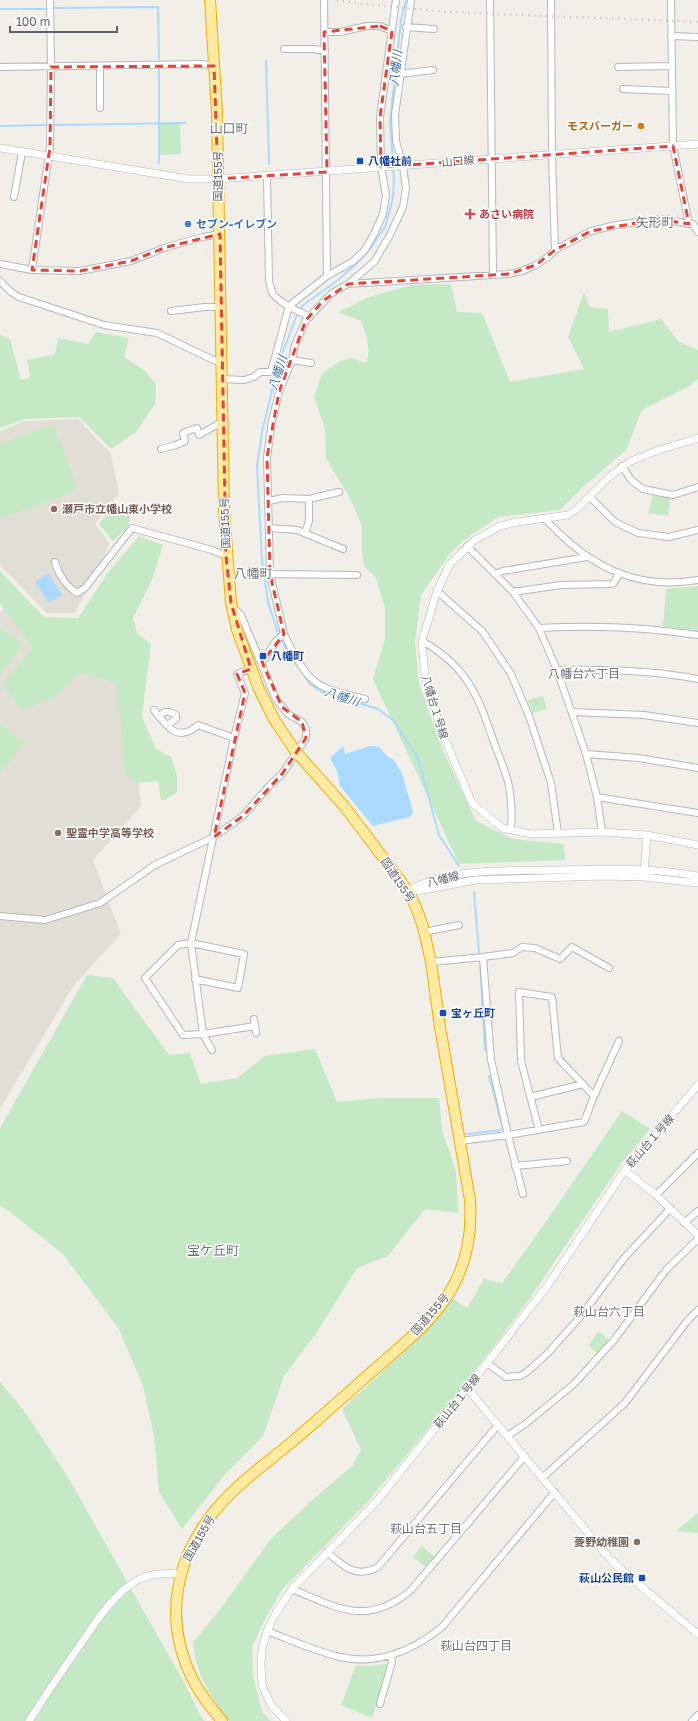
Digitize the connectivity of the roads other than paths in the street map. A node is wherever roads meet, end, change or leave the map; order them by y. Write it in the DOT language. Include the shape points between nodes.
graph roads {
  1 [pos="50,0"];
  2 [pos="210,0"];
  3 [pos="324,0"];
  4 [pos="396,0"];
  5 [pos="411,0"];
  6 [pos="490,0"];
  7 [pos="552,0"];
  8 [pos="671,0"];
  9 [pos="406,27"];
  10 [pos="434,29"];
  11 [pos="392,31"];
  12 [pos="324,32"];
  13 [pos="671,36"];
  14 [pos="698,37"];
  15 [pos="284,49"];
  16 [pos="325,52"];
  17 [pos="100,66"];
  18 [pos="214,66"];
  19 [pos="672,66"];
  20 [pos="0,67"];
  21 [pos="51,67"];
  22 [pos="618,67"];
  23 [pos="433,70"];
  24 [pos="399,74"];
  25 [pos="623,90"];
  26 [pos="672,91"];
  27 [pos="100,108"];
  28 [pos="698,144"];
  29 [pos="673,146"];
  30 [pos="0,148"];
  31 [pos="22,152"];
  32 [pos="48,156"];
  33 [pos="552,156"];
  34 [pos="491,158"];
  35 [pos="401,166"];
  36 [pos="384,167"];
  37 [pos="326,172"];
  38 [pos="266,176"];
  39 [pos="218,179"];
  40 [pos="14,197"];
  41 [pos="693,224"];
  42 [pos="698,232"];
  43 [pos="220,234"];
  44 [pos="556,250"];
  45 [pos="0,264"];
  46 [pos="32,270"];
  47 [pos="493,275"];
  48 [pos="327,276"];
  49 [pos="0,281"];
  50 [pos="348,284"];
  51 [pos="221,307"];
  52 [pos="292,308"];
  53 [pos="171,311"];
  54 [pos="307,315"];
  55 [pos="292,360"];
  56 [pos="311,363"];
  57 [pos="222,364"];
  58 [pos="273,367"];
  59 [pos="286,371"];
  60 [pos="222,379"];
  61 [pos="222,422"];
  62 [pos="698,438"];
  63 [pos="160,449"];
  64 [pos="622,466"];
  65 [pos="698,487"];
  66 [pos="339,492"];
  67 [pos="590,497"];
  68 [pos="309,499"];
  69 [pos="269,501"];
  70 [pos="546,519"];
  71 [pos="270,528"];
  72 [pos="698,530"];
  73 [pos="306,533"];
  74 [pos="467,546"];
  75 [pos="343,548"];
  76 [pos="226,556"];
  77 [pos="587,557"];
  78 [pos="55,562"];
  79 [pos="270,574"];
  80 [pos="495,574"];
  81 [pos="619,574"];
  82 [pos="358,575"];
  83 [pos="698,580"];
  84 [pos="436,591"];
  85 [pos="512,592"];
  86 [pos="232,610"];
  87 [pos="539,628"];
  88 [pos="282,634"];
  89 [pos="698,635"];
  90 [pos="422,641"];
  91 [pos="262,662"];
  92 [pos="251,669"];
  93 [pos="557,670"];
  94 [pos="698,679"];
  95 [pos="364,699"];
  96 [pos="154,710"];
  97 [pos="572,712"];
  98 [pos="159,717"];
  99 [pos="698,723"];
  100 [pos="167,725"];
  101 [pos="234,738"];
  102 [pos="296,752"];
  103 [pos="586,754"];
  104 [pos="698,768"];
  105 [pos="597,797"];
  106 [pos="698,813"];
  107 [pos="511,830"];
  108 [pos="602,832"];
  109 [pos="558,833"];
  110 [pos="647,835"];
  111 [pos="214,838"];
  112 [pos="698,845"];
  113 [pos="644,869"];
  114 [pos="698,876"];
  115 [pos="644,877"];
  116 [pos="698,883"];
  117 [pos="408,891"];
  118 [pos="0,916"];
  119 [pos="459,925"];
  120 [pos="424,932"];
  121 [pos="191,943"];
  122 [pos="483,957"];
  123 [pos="431,962"];
  124 [pos="609,968"];
  125 [pos="195,979"];
  126 [pos="256,1033"];
  127 [pos="203,1034"];
  128 [pos="619,1041"];
  129 [pos="212,1050"];
  130 [pos="583,1084"];
  131 [pos="698,1085"];
  132 [pos="594,1096"];
  133 [pos="530,1097"];
  134 [pos="539,1130"];
  135 [pos="508,1135"];
  136 [pos="460,1141"];
  137 [pos="698,1153"];
  138 [pos="567,1161"];
  139 [pos="515,1166"];
  140 [pos="625,1170"];
  141 [pos="523,1194"];
  142 [pos="656,1196"];
  143 [pos="669,1210"];
  144 [pos="698,1211"];
  145 [pos="684,1223"];
  146 [pos="698,1235"];
  147 [pos="698,1239"];
  148 [pos="698,1310"];
  149 [pos="488,1363"];
  150 [pos="467,1388"];
  151 [pos="498,1425"];
  152 [pos="507,1436"];
  153 [pos="524,1456"];
  154 [pos="543,1477"];
  155 [pos="555,1492"];
  156 [pos="327,1552"];
  157 [pos="180,1574"];
  158 [pos="292,1589"];
  159 [pos="267,1631"];
  160 [pos="698,1634"];
  161 [pos="391,1655"];
  162 [pos="380,1704"];
  163 [pos="698,1715"];
  164 [pos="29,1721"];
  165 [pos="222,1721"];
  166 [pos="286,1721"];
  167 [pos="692,1721"];
  1 -- 21 [label="street"];
  2 -- 18 [label="highway, 国道155号"];
  3 -- 12 [label="street"];
  4 -- 11 [label="street"];
  5 -- 9 [label="street"];
  6 -- 34 [label="street"];
  7 -- 33 [label="street"];
  8 -- 13 [label="street"];
  9 -- 10 [label="street"];
  9 -- 24 [label="street"];
  11 -- 12 [label="street" via="380,26 367,26 340,32"];
  11 -- 36 [label="street" via="380,117"];
  12 -- 16 [label="street"];
  13 -- 14 [label="street"];
  13 -- 19 [label="street"];
  15 -- 16 [label="street" via="313,49"];
  16 -- 37 [label="street"];
  17 -- 18 [label="street"];
  17 -- 21 [label="street"];
  17 -- 27 [label="street"];
  18 -- 39 [label="highway, 国道155号"];
  19 -- 22 [label="street" via="625,69"];
  19 -- 26 [label="street"];
  20 -- 21 [label="street"];
  21 -- 32 [label="street"];
  23 -- 24 [label="street"];
  24 -- 35 [label="street" via="395,115"];
  25 -- 26 [label="street"];
  26 -- 29 [label="street"];
  28 -- 29 [label="street, 山口線"];
  29 -- 33 [label="street, 山口線"];
  29 -- 41 [label="street"];
  30 -- 31 [label="street, 山口線"];
  31 -- 32 [label="street, 山口線"];
  31 -- 40 [label="street"];
  32 -- 39 [label="street, 山口線" via="189,179"];
  32 -- 46 [label="street"];
  33 -- 34 [label="street, 山口線"];
  33 -- 44 [label="street"];
  34 -- 35 [label="street, 山口線"];
  34 -- 47 [label="street"];
  35 -- 36 [label="street, 山口線"];
  35 -- 50 [label="street" via="406,188 403,207 374,262"];
  36 -- 37 [label="street, 山口線"];
  36 -- 48 [label="street" via="386,195 374,234 364,251 352,262"];
  37 -- 38 [label="street, 山口線"];
  37 -- 48 [label="street"];
  38 -- 39 [label="street, 山口線"];
  38 -- 52 [label="street" via="269,281 272,293"];
  39 -- 43 [label="highway, 国道155号"];
  41 -- 42 [label="street"];
  41 -- 44 [label="street" via="666,219 616,225 591,231"];
  43 -- 46 [label="street" via="203,237 131,261 87,270"];
  43 -- 51 [label="highway, 国道155号"];
  44 -- 47 [label="street" via="522,271"];
  45 -- 46 [label="street"];
  47 -- 50 [label="street"];
  48 -- 52 [label="street"];
  49 -- 57 [label="street" via="19,297 104,325 157,333"];
  50 -- 54 [label="street"];
  51 -- 53 [label="street"];
  51 -- 57 [label="highway, 国道155号"];
  52 -- 54 [label="street"];
  52 -- 58 [label="street"];
  54 -- 55 [label="street"];
  55 -- 56 [label="street"];
  55 -- 59 [label="street"];
  57 -- 60 [label="highway, 国道155号"];
  58 -- 59 [label="street"];
  58 -- 60 [label="street" via="272,372 260,372 244,380"];
  59 -- 69 [label="street" via="272,421 267,457"];
  60 -- 61 [label="highway, 国道155号"];
  61 -- 63 [label="street" via="199,435 196,428 183,433 185,441"];
  61 -- 76 [label="highway, 国道155号"];
  62 -- 64 [label="street, 八幡台１号線" via="640,456"];
  64 -- 65 [label="street" via="631,480 642,489 673,495"];
  64 -- 67 [label="street, 八幡台１号線"];
  66 -- 68 [label="street"];
  67 -- 70 [label="street, 八幡台１号線" via="568,515"];
  67 -- 72 [label="street" via="615,522 638,533 669,537"];
  68 -- 69 [label="street" via="283,498"];
  68 -- 73 [label="street"];
  69 -- 71 [label="street"];
  70 -- 74 [label="street, 八幡台１号線" via="500,526"];
  70 -- 77 [label="street" via="561,536"];
  71 -- 73 [label="street"];
  71 -- 79 [label="street"];
  73 -- 75 [label="street"];
  74 -- 80 [label="street"];
  74 -- 84 [label="street, 八幡台１号線" via="450,564"];
  76 -- 78 [label="street" via="132,528 85,588 77,593 57,571"];
  76 -- 86 [label="highway, 国道155号"];
  77 -- 80 [label="street"];
  77 -- 81 [label="street"];
  79 -- 82 [label="street"];
  79 -- 88 [label="street"];
  80 -- 85 [label="street"];
  81 -- 83 [label="street" via="639,580 665,583"];
  81 -- 85 [label="street" via="613,584 561,585"];
  84 -- 90 [label="street, 八幡台１号線"];
  84 -- 109 [label="street" via="483,632 511,674 529,716 551,783"];
  85 -- 87 [label="street"];
  86 -- 91 [label="street" via="241,615"];
  86 -- 92 [label="highway, 国道155号"];
  87 -- 89 [label="street" via="615,627"];
  87 -- 93 [label="street"];
  88 -- 91 [label="street"];
  88 -- 95 [label="street" via="312,679 330,689"];
  90 -- 107 [label="street" via="447,657 474,690 508,781 512,804"];
  90 -- 107 [label="street, 八幡台１号線" via="425,677 441,730 472,803 502,828"];
  91 -- 102 [label="street" via="276,700 288,714 302,722 306,729 306,738"];
  92 -- 101 [label="street" via="238,674 245,693"];
  92 -- 102 [label="highway, 国道155号" via="275,721"];
  93 -- 94 [label="street" via="653,672"];
  93 -- 97 [label="street"];
  96 -- 98 [label="street"];
  97 -- 99 [label="street" via="644,715"];
  97 -- 103 [label="street"];
  98 -- 100 [label="street"];
  98 -- 100 [label="street" via="164,712 176,715 176,720"];
  100 -- 101 [label="street" via="182,734 190,732 198,725"];
  101 -- 111 [label="street"];
  102 -- 111 [label="street" via="282,774 243,816"];
  102 -- 117 [label="highway, 国道155号" via="344,806"];
  103 -- 104 [label="street" via="639,758"];
  103 -- 105 [label="street"];
  105 -- 106 [label="street"];
  105 -- 108 [label="street"];
  107 -- 109 [label="street, 八幡台１号線" via="531,834"];
  108 -- 109 [label="street, 八幡台１号線"];
  108 -- 110 [label="street, 八幡台１号線"];
  110 -- 112 [label="street, 八幡台１号線"];
  110 -- 113 [label="street"];
  111 -- 118 [label="street" via="155,865 100,903 45,920"];
  111 -- 121 [label="street"];
  113 -- 114 [label="street, 八幡線"];
  113 -- 115 [label="street"];
  113 -- 117 [label="street, 八幡線" via="468,873 420,884"];
  115 -- 116 [label="street, 八幡線"];
  115 -- 117 [label="street, 八幡線" via="476,880"];
  117 -- 120 [label="highway, 国道155号"];
  119 -- 120 [label="street"];
  120 -- 123 [label="highway, 国道155号"];
  121 -- 125 [label="street"];
  121 -- 125 [label="street" via="244,954 238,988"];
  121 -- 127 [label="street" via="178,945 145,978 183,1035"];
  122 -- 123 [label="street"];
  122 -- 124 [label="street" via="512,953 522,947 535,948 560,959 572,947"];
  122 -- 135 [label="street" via="491,1060"];
  123 -- 136 [label="highway, 国道155号"];
  125 -- 127 [label="street"];
  126 -- 127 [label="street" via="254,1023"];
  127 -- 129 [label="street"];
  128 -- 132 [label="street"];
  130 -- 132 [label="street"];
  130 -- 133 [label="street"];
  130 -- 133 [label="street" via="558,1058 552,997 519,992 521,1061"];
  131 -- 140 [label="street, 萩山台１号線"];
  132 -- 134 [label="street" via="584,1122"];
  133 -- 134 [label="street"];
  134 -- 135 [label="street"];
  135 -- 136 [label="street"];
  135 -- 139 [label="street"];
  136 -- 157 [label="highway, 国道155号" via="471,1214 467,1252 452,1288 430,1318 408,1340 253,1473 217,1508"];
  137 -- 142 [label="street"];
  138 -- 139 [label="street"];
  139 -- 141 [label="street"];
  140 -- 142 [label="street"];
  140 -- 149 [label="street, 萩山台１号線" via="548,1285"];
  142 -- 143 [label="street"];
  143 -- 145 [label="street"];
  143 -- 149 [label="street" via="625,1257 581,1316 535,1366 520,1376 506,1377"];
  144 -- 145 [label="street"];
  145 -- 146 [label="street"];
  147 -- 152 [label="street" via="666,1270 614,1340 574,1384"];
  148 -- 154 [label="street" via="625,1403"];
  149 -- 150 [label="street, 萩山台１号線"];
  150 -- 151 [label="street"];
  150 -- 156 [label="street, 萩山台１号線" via="377,1501"];
  151 -- 152 [label="street"];
  151 -- 156 [label="street" via="378,1567 361,1572 347,1569"];
  152 -- 153 [label="street"];
  153 -- 154 [label="street"];
  153 -- 158 [label="street" via="411,1590 397,1601 372,1611 347,1611"];
  154 -- 155 [label="street"];
  155 -- 160 [label="street" via="618,1567"];
  155 -- 161 [label="street" via="442,1627 406,1650"];
  156 -- 158 [label="street, 萩山台１号線"];
  157 -- 164 [label="street" via="163,1573 148,1576 134,1582 116,1597"];
  157 -- 165 [label="highway, 国道155号" via="176,1626 182,1654 192,1679"];
  158 -- 159 [label="street, 萩山台１号線"];
  159 -- 161 [label="street" via="340,1657 361,1660"];
  159 -- 166 [label="street, 萩山台１号線" via="262,1649 262,1685 272,1705"];
  161 -- 162 [label="street" via="392,1662"];
  163 -- 167 [label="street"];
}
